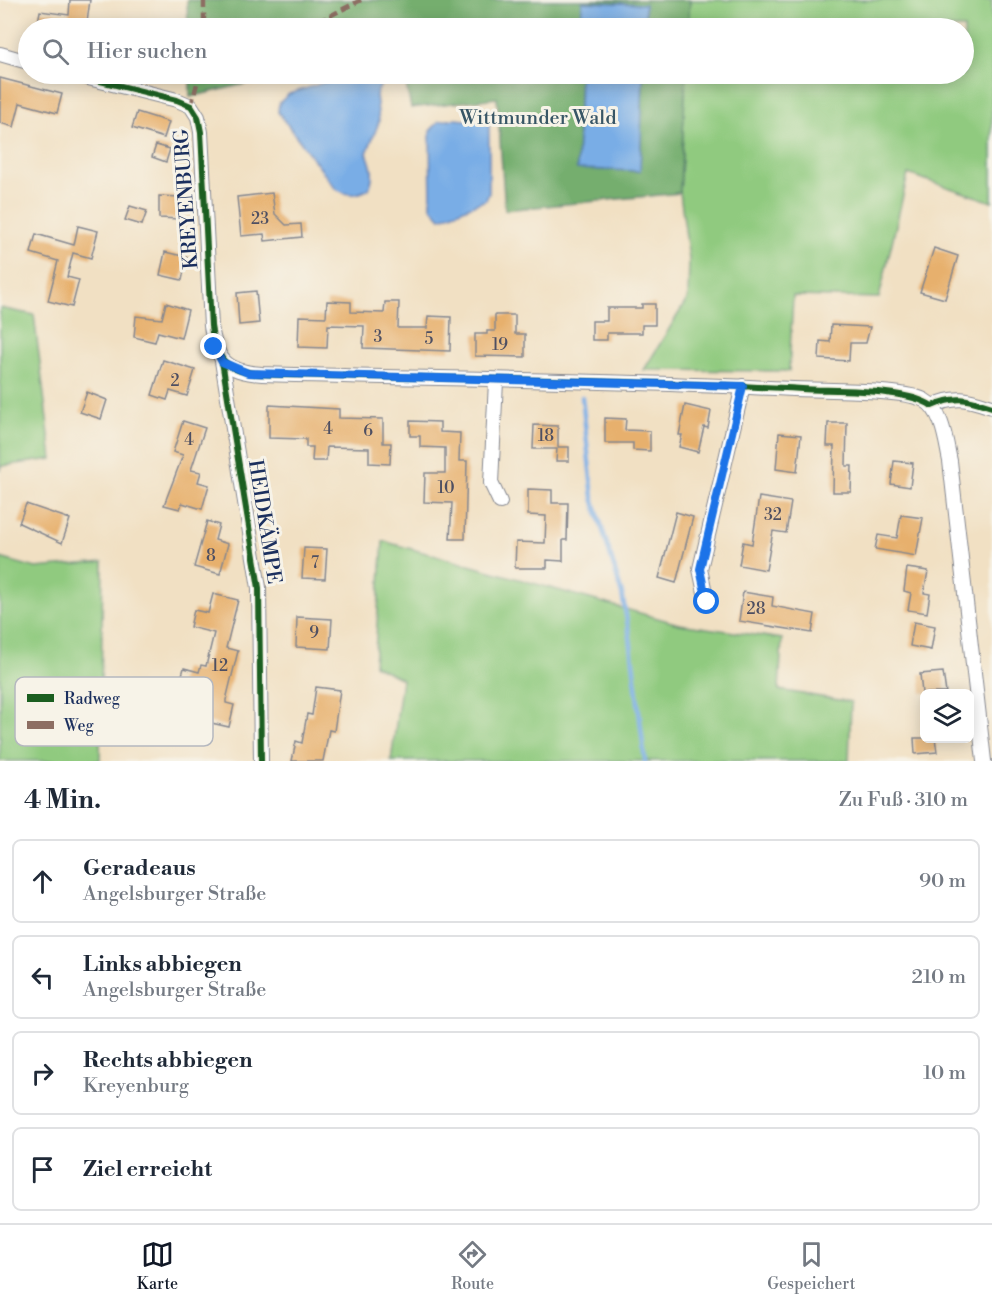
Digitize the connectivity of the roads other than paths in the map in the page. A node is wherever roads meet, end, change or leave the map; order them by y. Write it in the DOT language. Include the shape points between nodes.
graph roads {
  1 [pos="0,54"];
  2 [pos="18,59"];
  3 [pos="112,84"];
  4 [pos="228,365"];
  5 [pos="496,381"];
  6 [pos="743,386"];
  7 [pos="932,406"];
  8 [pos="992,407"];
  9 [pos="500,502"];
  10 [pos="707,602"];
  11 [pos="261,761"];
  12 [pos="984,761"];
  1 -- 2 [label="street"];
  3 -- 4 [label="street, KREYENBURG" via="177,100 191,106 198,117 211,326 214,347"];
  4 -- 5 [label="street" via="255,374"];
  4 -- 11 [label="street, HEIDKÄMPE" via="259,588"];
  5 -- 6 [label="street"];
  5 -- 9 [label="street" via="491,483"];
  6 -- 7 [label="street" via="884,393 923,399"];
  6 -- 10 [label="street" via="700,569"];
  7 -- 8 [label="street" via="950,398"];
  7 -- 12 [label="street" via="940,420 950,461"];
}
